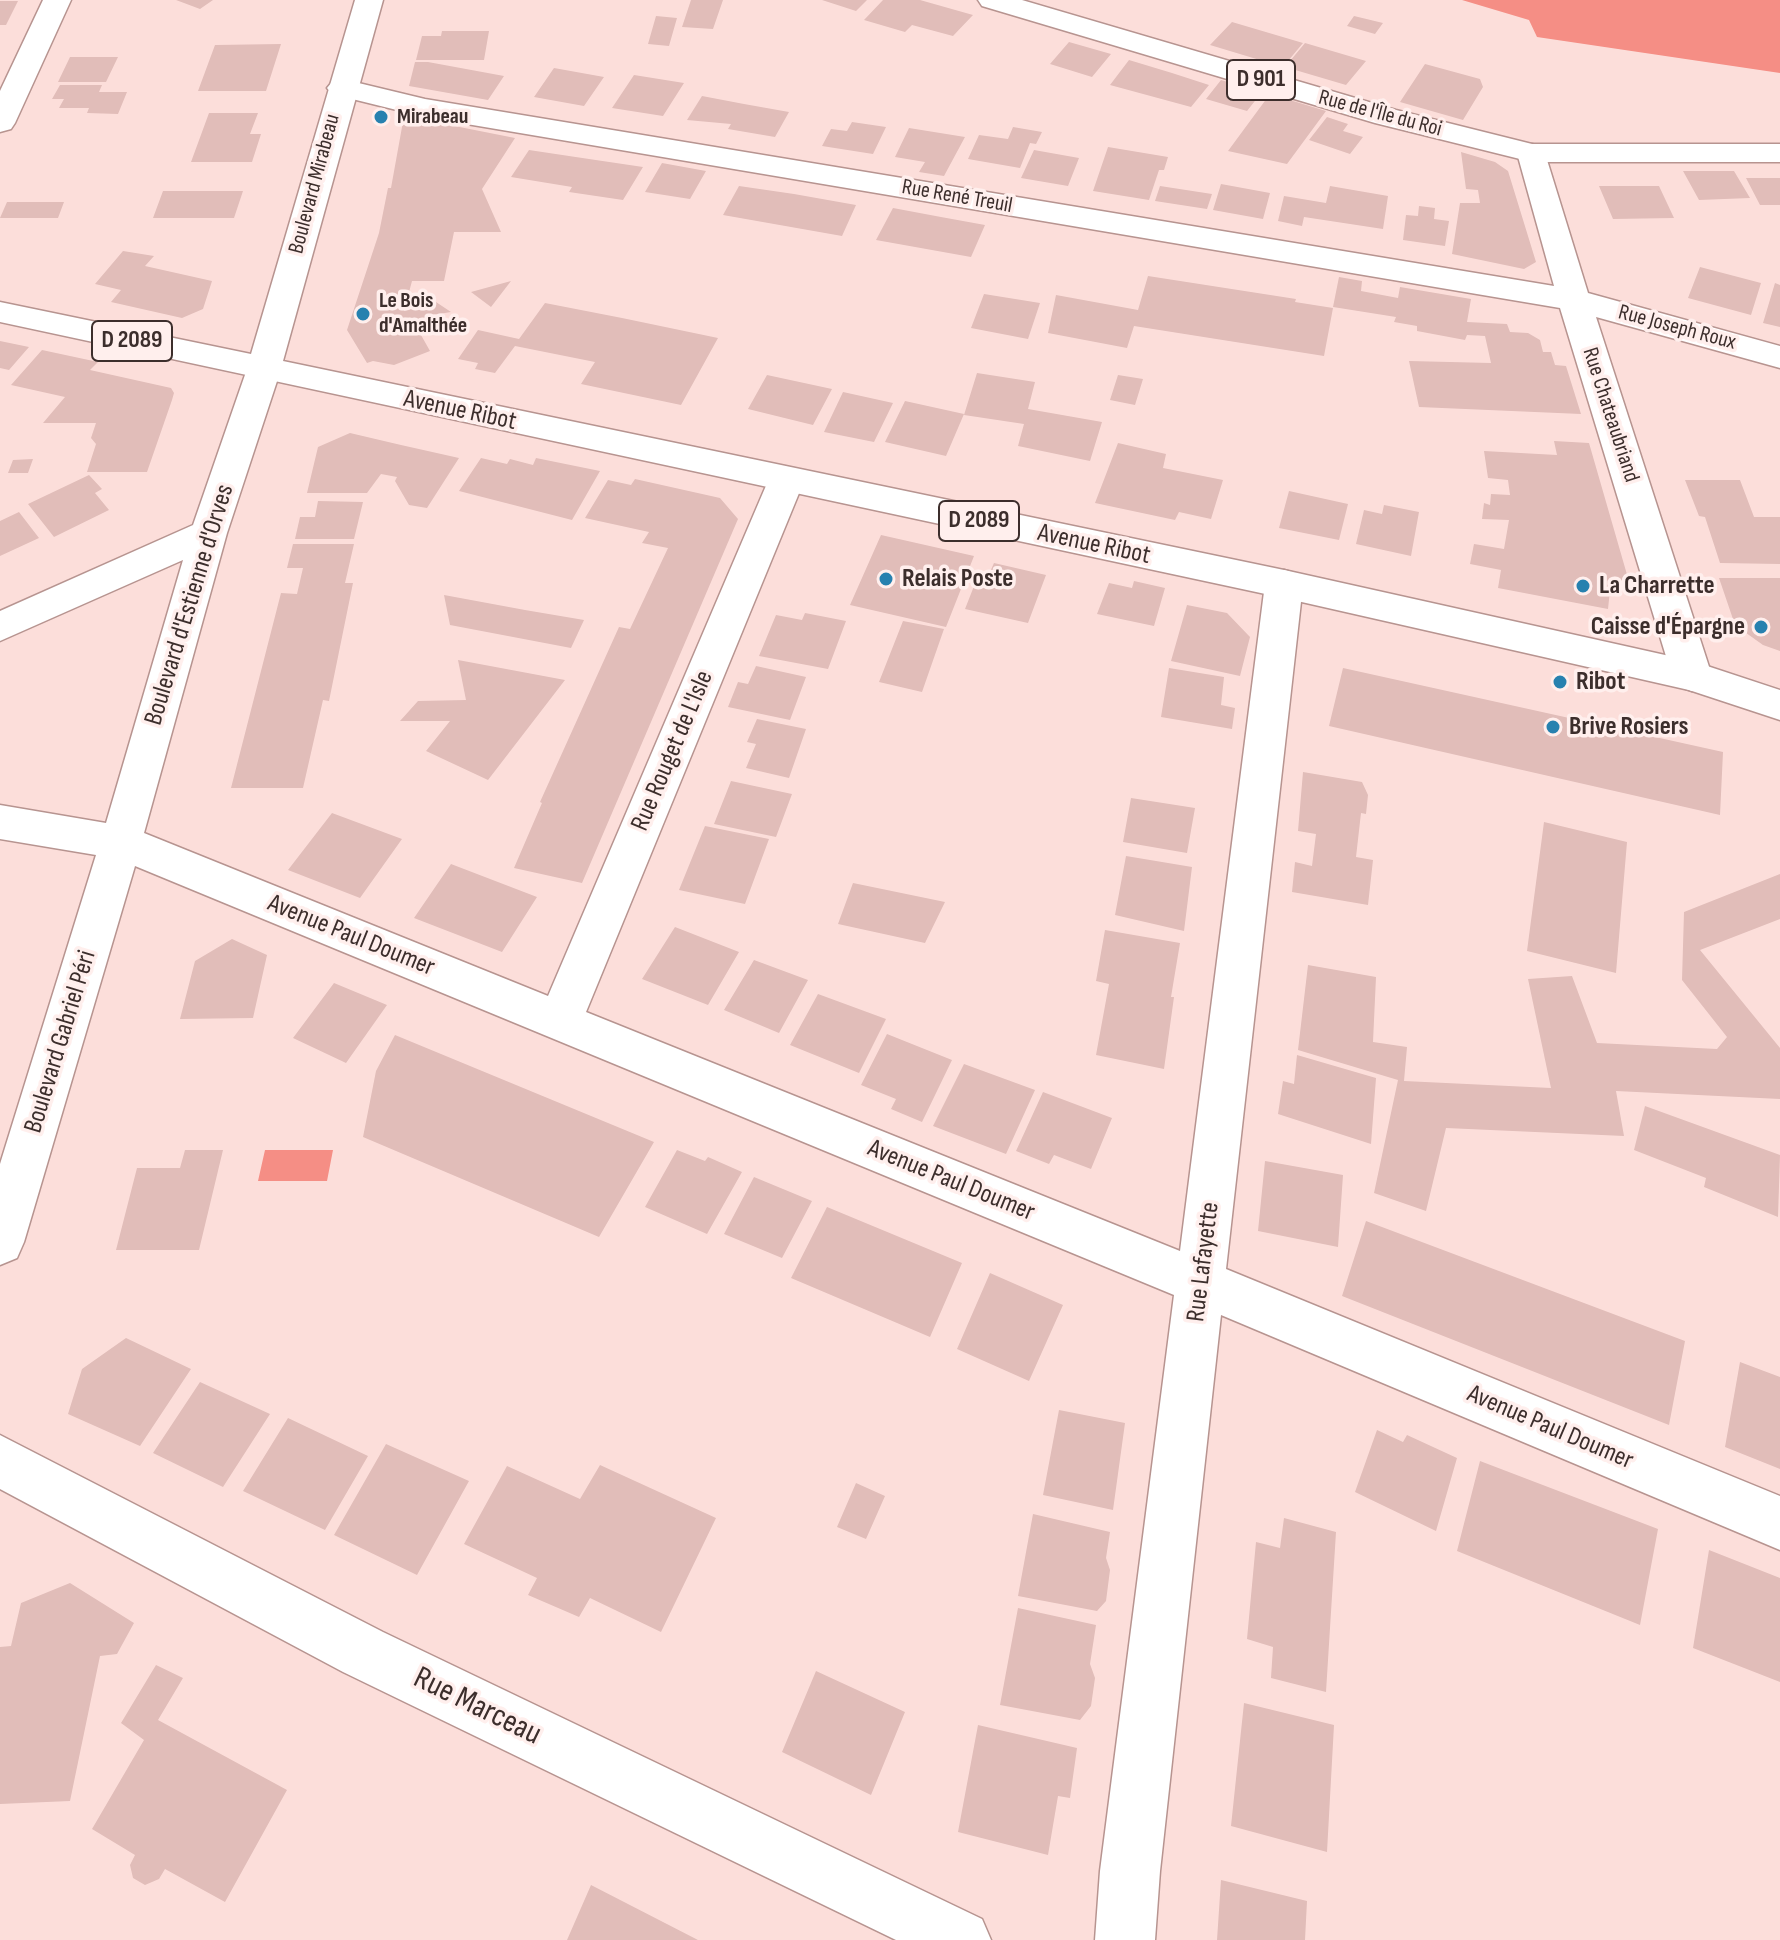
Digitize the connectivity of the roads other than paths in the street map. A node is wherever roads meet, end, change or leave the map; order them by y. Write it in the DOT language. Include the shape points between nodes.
graph roads {
  1 [pos="57,0"];
  2 [pos="369,0"];
  3 [pos="992,0"];
  4 [pos="342,88"];
  5 [pos="0,123"];
  6 [pos="1532,153"];
  7 [pos="1780,153"];
  8 [pos="1574,300"];
  9 [pos="0,312"];
  10 [pos="1780,357"];
  11 [pos="264,369"];
  12 [pos="786,481"];
  13 [pos="209,533"];
  14 [pos="1284,584"];
  15 [pos="0,627"];
  16 [pos="1692,676"];
  17 [pos="1780,705"];
  18 [pos="0,822"];
  19 [pos="121,842"];
  20 [pos="560,1021"];
  21 [pos="0,1242"];
  22 [pos="1202,1283"];
  23 [pos="0,1461"];
  24 [pos="1780,1523"];
  25 [pos="961,1940"];
  26 [pos="1125,1940"];
  1 -- 5 [label="street"];
  2 -- 4 [label="street, Boulevard Mirabeau"];
  3 -- 6 [label="street, Rue de l'Île du Roi / D 901" via="1386,117"];
  4 -- 8 [label="street, Rue René Treuil" via="425,108"];
  4 -- 11 [label="street, Boulevard Mirabeau"];
  6 -- 7 [label="street, Rue de l'Île du Roi / D 901"];
  6 -- 8 [label="street, Rue Chateaubriand"];
  8 -- 10 [label="street, Rue Joseph Roux"];
  8 -- 16 [label="street, Rue Chateaubriand"];
  9 -- 11 [label="street, D 2089"];
  11 -- 12 [label="street, Avenue Ribot / D 2089"];
  11 -- 13 [label="street, Boulevard d'Estienne d'Orves"];
  12 -- 14 [label="street, Avenue Ribot / D 2089"];
  12 -- 20 [label="street, Rue Rouget de L'Isle"];
  13 -- 15 [label="street"];
  13 -- 19 [label="street, Boulevard d'Estienne d'Orves"];
  14 -- 16 [label="street, Avenue Ribot / D 2089"];
  14 -- 22 [label="street, Rue Lafayette"];
  16 -- 17 [label="street, Avenue Ribot / D 2089"];
  18 -- 19 [label="street, Avenue Paul Doumer"];
  19 -- 20 [label="street, Avenue Paul Doumer"];
  19 -- 21 [label="street, Boulevard Gabriel Péri"];
  20 -- 22 [label="street, Avenue Paul Doumer"];
  22 -- 24 [label="street, Avenue Paul Doumer"];
  22 -- 26 [label="street, Rue Lafayette"];
  23 -- 25 [label="street, Rue Marceau" via="363,1652"];
}
